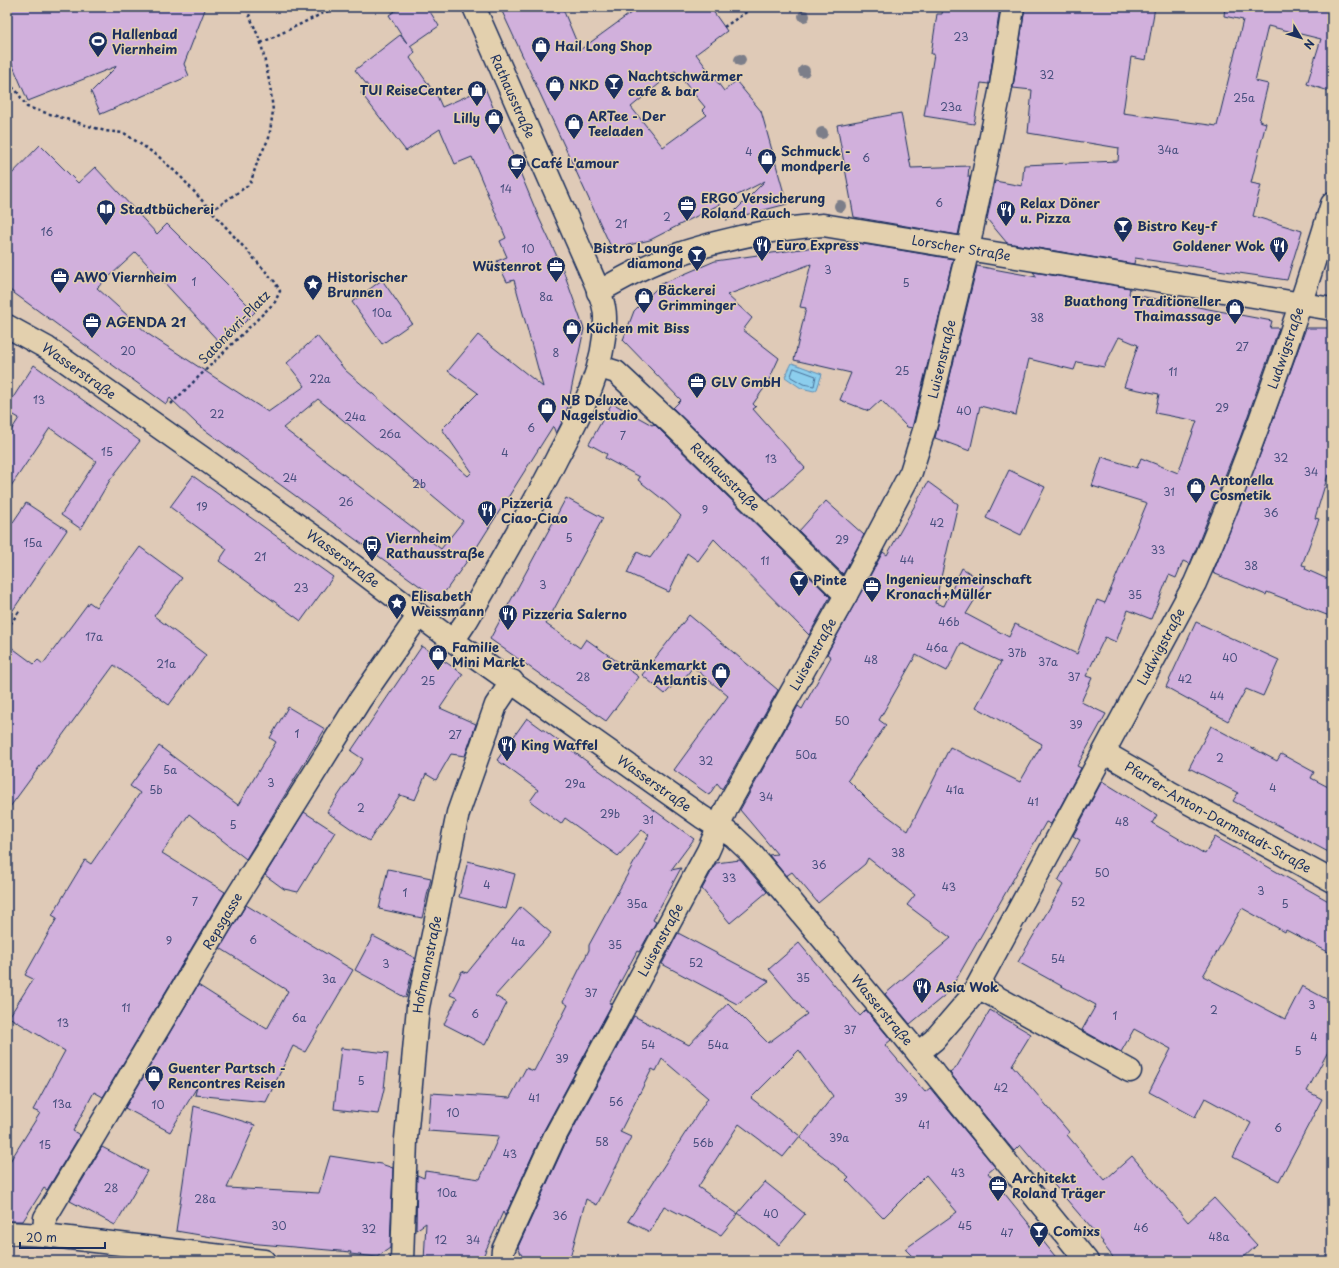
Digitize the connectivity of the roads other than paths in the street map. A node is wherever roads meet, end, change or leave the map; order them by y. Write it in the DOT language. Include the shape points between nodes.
graph roads {
  1 [pos="474,7"];
  2 [pos="1013,7"];
  3 [pos="1332,204"];
  4 [pos="968,249"];
  5 [pos="598,292"];
  6 [pos="1301,305"];
  7 [pos="1332,309"];
  8 [pos="7,326"];
  9 [pos="600,367"];
  10 [pos="846,595"];
  11 [pos="419,615"];
  12 [pos="453,640"];
  13 [pos="512,681"];
  14 [pos="1105,753"];
  15 [pos="718,827"];
  16 [pos="1332,881"];
  17 [pos="978,987"];
  18 [pos="918,1052"];
  19 [pos="1130,1071"];
  20 [pos="7,1233"];
  21 [pos="44,1235"];
  22 [pos="264,1261"];
  23 [pos="402,1261"];
  24 [pos="502,1261"];
  25 [pos="1087,1261"];
  1 -- 5 [label="street, Rathausstraße"];
  2 -- 4 [label="street, Luisenstraße" via="1000,92"];
  3 -- 6 [label="street, Ludwigstraße"];
  4 -- 5 [label="street, Lorscher Straße" via="823,225 799,227 713,244 665,259"];
  4 -- 6 [label="street, Lorscher Straße"];
  4 -- 10 [label="street, Luisenstraße" via="926,424 911,472"];
  5 -- 9 [label="street, Rathausstraße" via="605,317"];
  6 -- 7 [label="street, Lorscher Straße"];
  6 -- 14 [label="street, Ludwigstraße" via="1219,528 1196,583"];
  8 -- 11 [label="street, Wasserstraße" via="47,348 330,548"];
  9 -- 10 [label="street, Rathausstraße" via="616,372"];
  9 -- 12 [label="street, Rathausstraße" via="586,403 546,480 467,620"];
  10 -- 15 [label="street, Luisenstraße"];
  11 -- 12 [label="street, Wasserstraße"];
  11 -- 21 [label="street, Repsgasse" via="360,700 232,903 45,1218"];
  12 -- 13 [label="street, Wasserstraße"];
  13 -- 15 [label="street, Wasserstraße"];
  13 -- 23 [label="street, Hofmannstraße" via="496,705 458,813 418,1007 406,1139"];
  14 -- 16 [label="street, Pfarrer-Anton-Darmstadt-Straße" via="1169,792"];
  14 -- 17 [label="street, Ludwigstraße"];
  15 -- 18 [label="street, Wasserstraße" via="733,836 751,853"];
  15 -- 24 [label="street, Luisenstraße" via="705,858 554,1138 503,1250"];
  17 -- 18 [label="street, Ludwigstraße" via="934,1040"];
  17 -- 19 [label="street"];
  18 -- 25 [label="street, Wasserstraße"];
  20 -- 21 [label="street"];
  21 -- 22 [label="street"];
}
